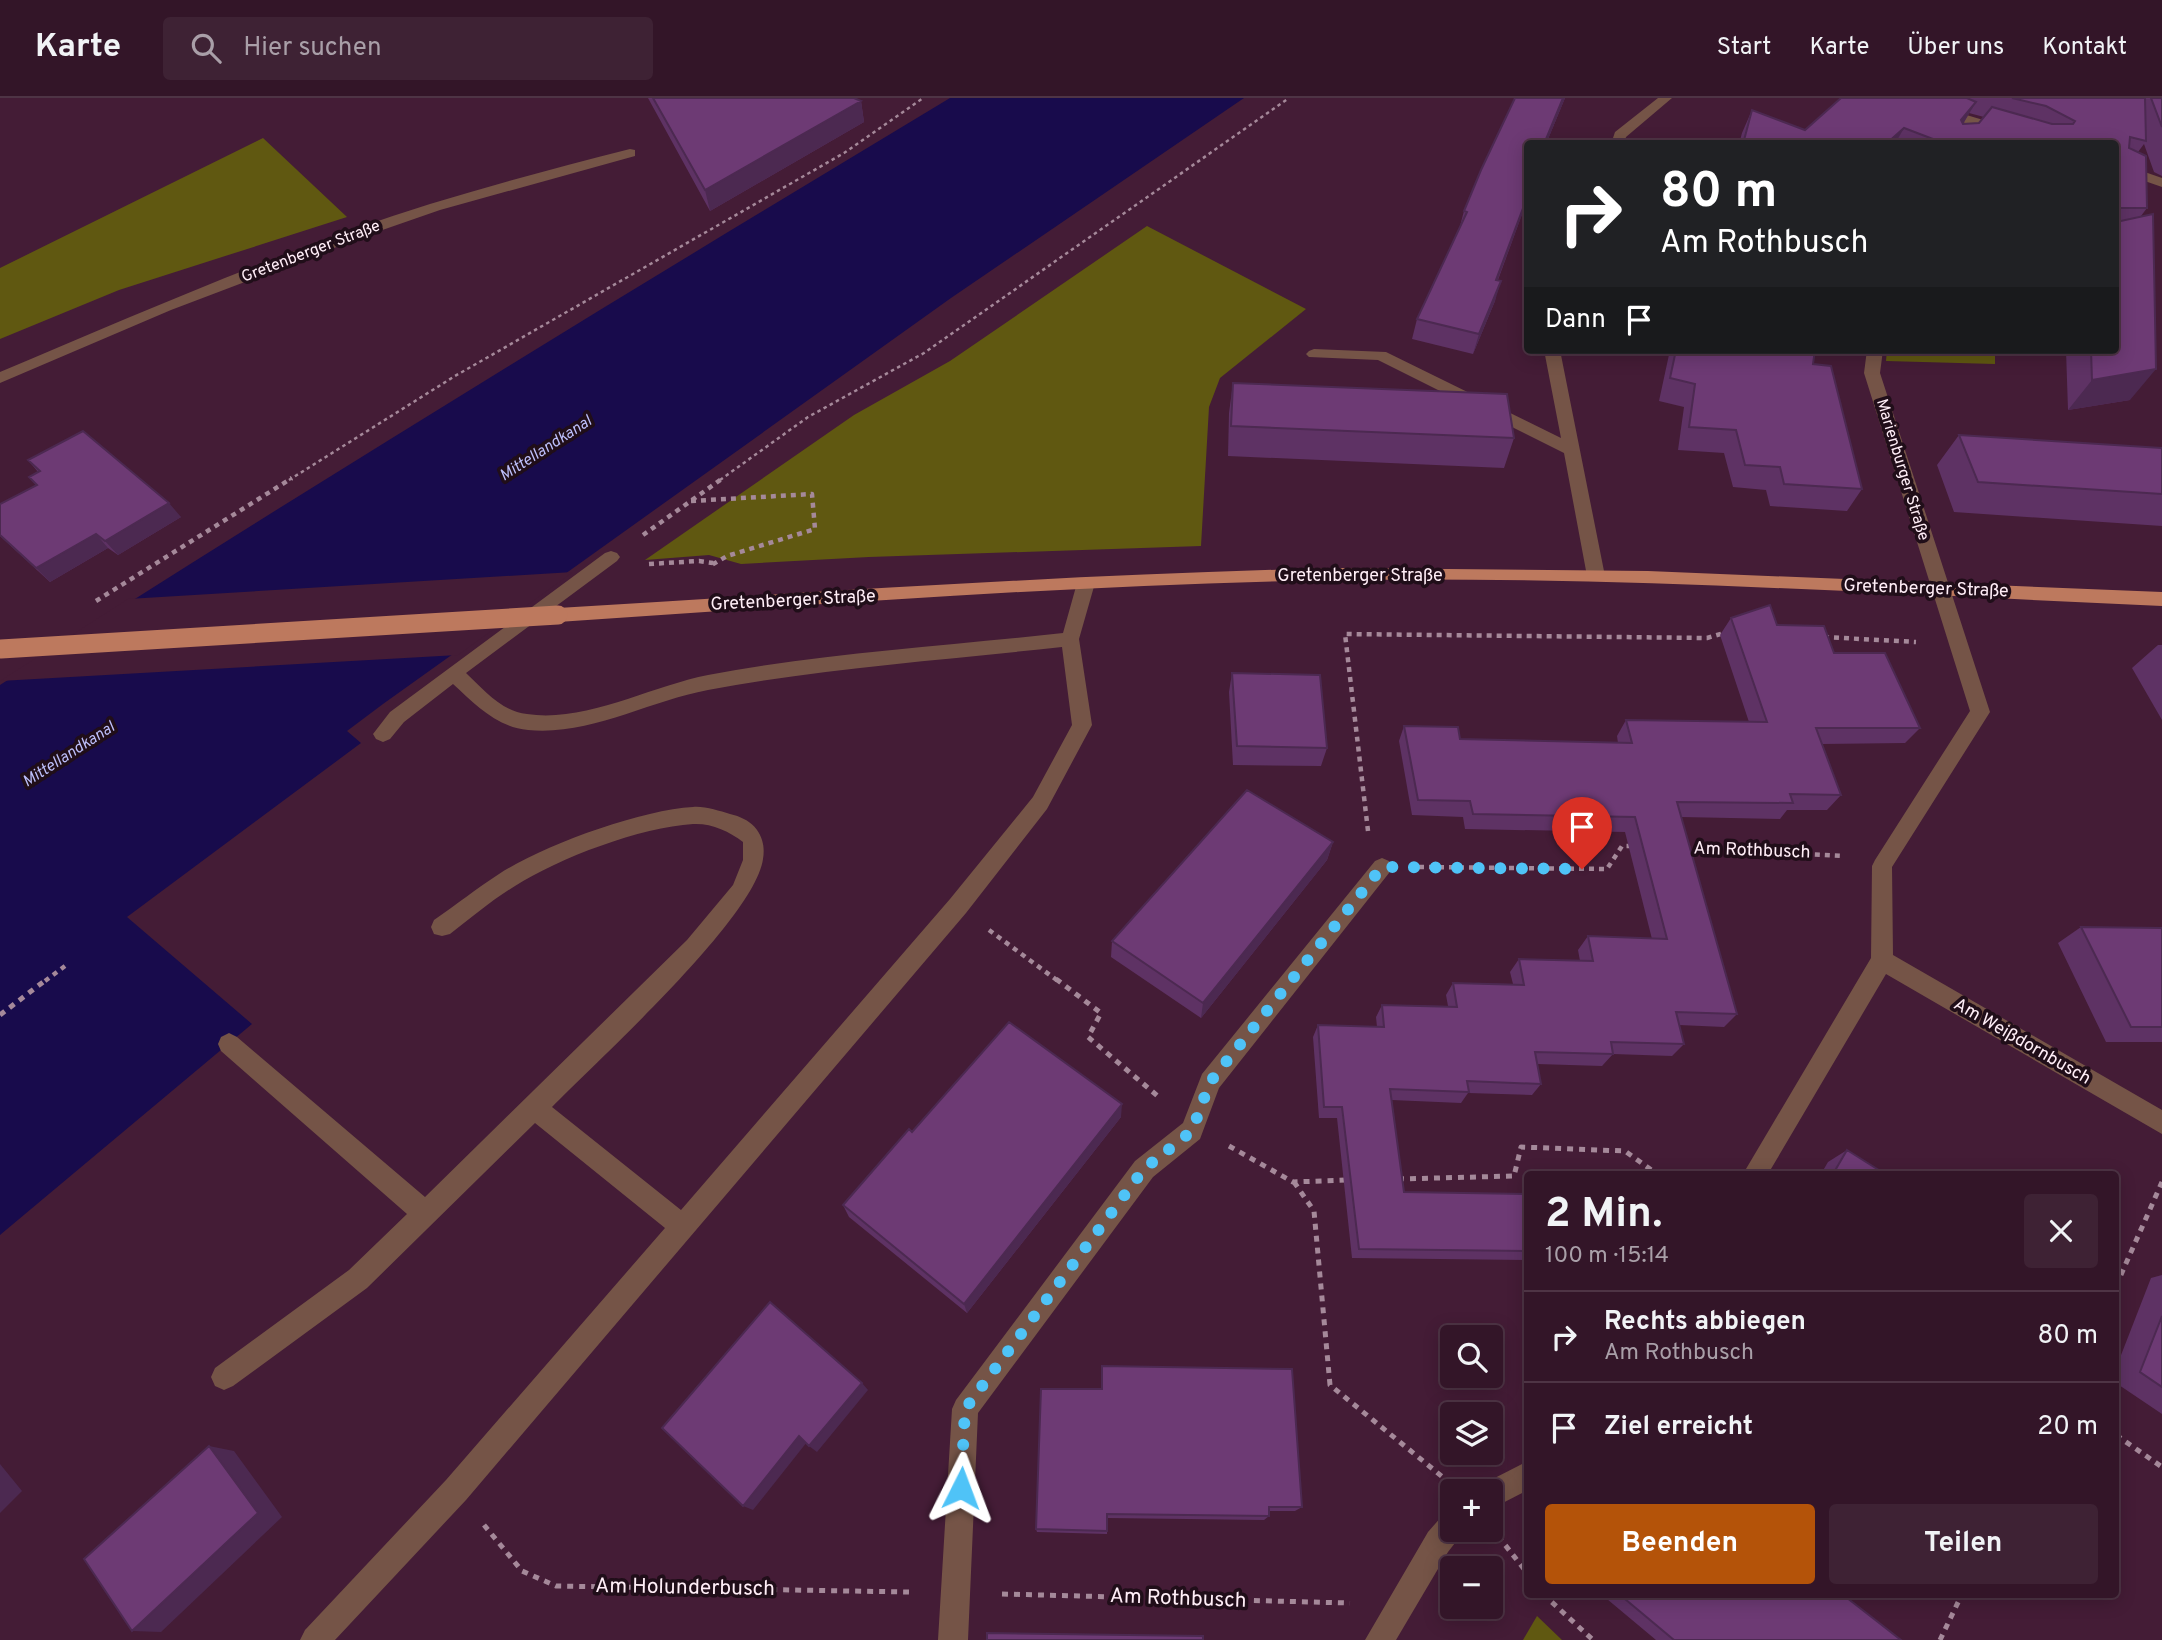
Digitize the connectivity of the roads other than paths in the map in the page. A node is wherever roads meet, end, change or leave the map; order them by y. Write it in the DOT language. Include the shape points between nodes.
graph roads {
  1 [pos="1666,98"];
  2 [pos="1908,98"];
  3 [pos="1975,122"];
  4 [pos="1962,136"];
  5 [pos="1618,140"];
  6 [pos="2041,140"];
  7 [pos="631,153"];
  8 [pos="2119,167"];
  9 [pos="2162,183"];
  10 [pos="1314,354"];
  11 [pos="1553,354"];
  12 [pos="1874,354"];
  13 [pos="0,378"];
  14 [pos="1569,449"];
  15 [pos="604,562"];
  16 [pos="1596,576"];
  17 [pos="1086,583"];
  18 [pos="1939,589"];
  19 [pos="2162,598"];
  20 [pos="1070,639"];
  21 [pos="0,649"];
  22 [pos="453,673"];
  23 [pos="383,734"];
  24 [pos="1382,867"];
  25 [pos="442,927"];
  26 [pos="1882,960"];
  27 [pos="229,1044"];
  28 [pos="535,1107"];
  29 [pos="2162,1124"];
  30 [pos="1757,1171"];
  31 [pos="425,1213"];
  32 [pos="683,1227"];
  33 [pos="224,1377"];
  34 [pos="1524,1477"];
  35 [pos="1503,1489"];
  36 [pos="1440,1539"];
  37 [pos="315,1640"];
  38 [pos="953,1640"];
  39 [pos="1380,1640"];
  1 -- 5 [label="street"];
  2 -- 3 [label="street"];
  3 -- 4 [label="street"];
  3 -- 6 [label="street"];
  7 -- 13 [label="street, Gretenberger Straße" via="435,207 363,232 166,307"];
  8 -- 9 [label="street"];
  10 -- 14 [label="street" via="1381,355"];
  11 -- 14 [label="street"];
  12 -- 18 [label="street, Marienburger Straße" via="1872,373"];
  14 -- 16 [label="street"];
  15 -- 22 [label="street"];
  16 -- 17 [label="main road, Gretenberger Straße" via="1340,574"];
  16 -- 18 [label="main road, Gretenberger Straße"];
  17 -- 20 [label="street"];
  17 -- 21 [label="main road, Gretenberger Straße, bridge"];
  18 -- 19 [label="main road, Gretenberger Straße"];
  18 -- 26 [label="street" via="1980,712 1882,866"];
  20 -- 22 [label="street" via="705,683 563,723 525,722 496,712"];
  20 -- 32 [label="street" via="1082,725 1040,803 958,906"];
  22 -- 23 [label="street" via="397,717"];
  24 -- 38 [label="street" via="1210,1082 1192,1131 1144,1169 965,1409"];
  25 -- 28 [label="street" via="508,879 573,846 646,825 695,815 734,823 753,838 753,860 741,890 695,947"];
  26 -- 29 [label="street, Am Weißdornbusch"];
  26 -- 30 [label="street"];
  27 -- 31 [label="street"];
  28 -- 31 [label="street"];
  28 -- 32 [label="street"];
  31 -- 33 [label="street" via="358,1279"];
  32 -- 37 [label="street" via="456,1490"];
  34 -- 35 [label="street"];
  36 -- 39 [label="street"];
}
